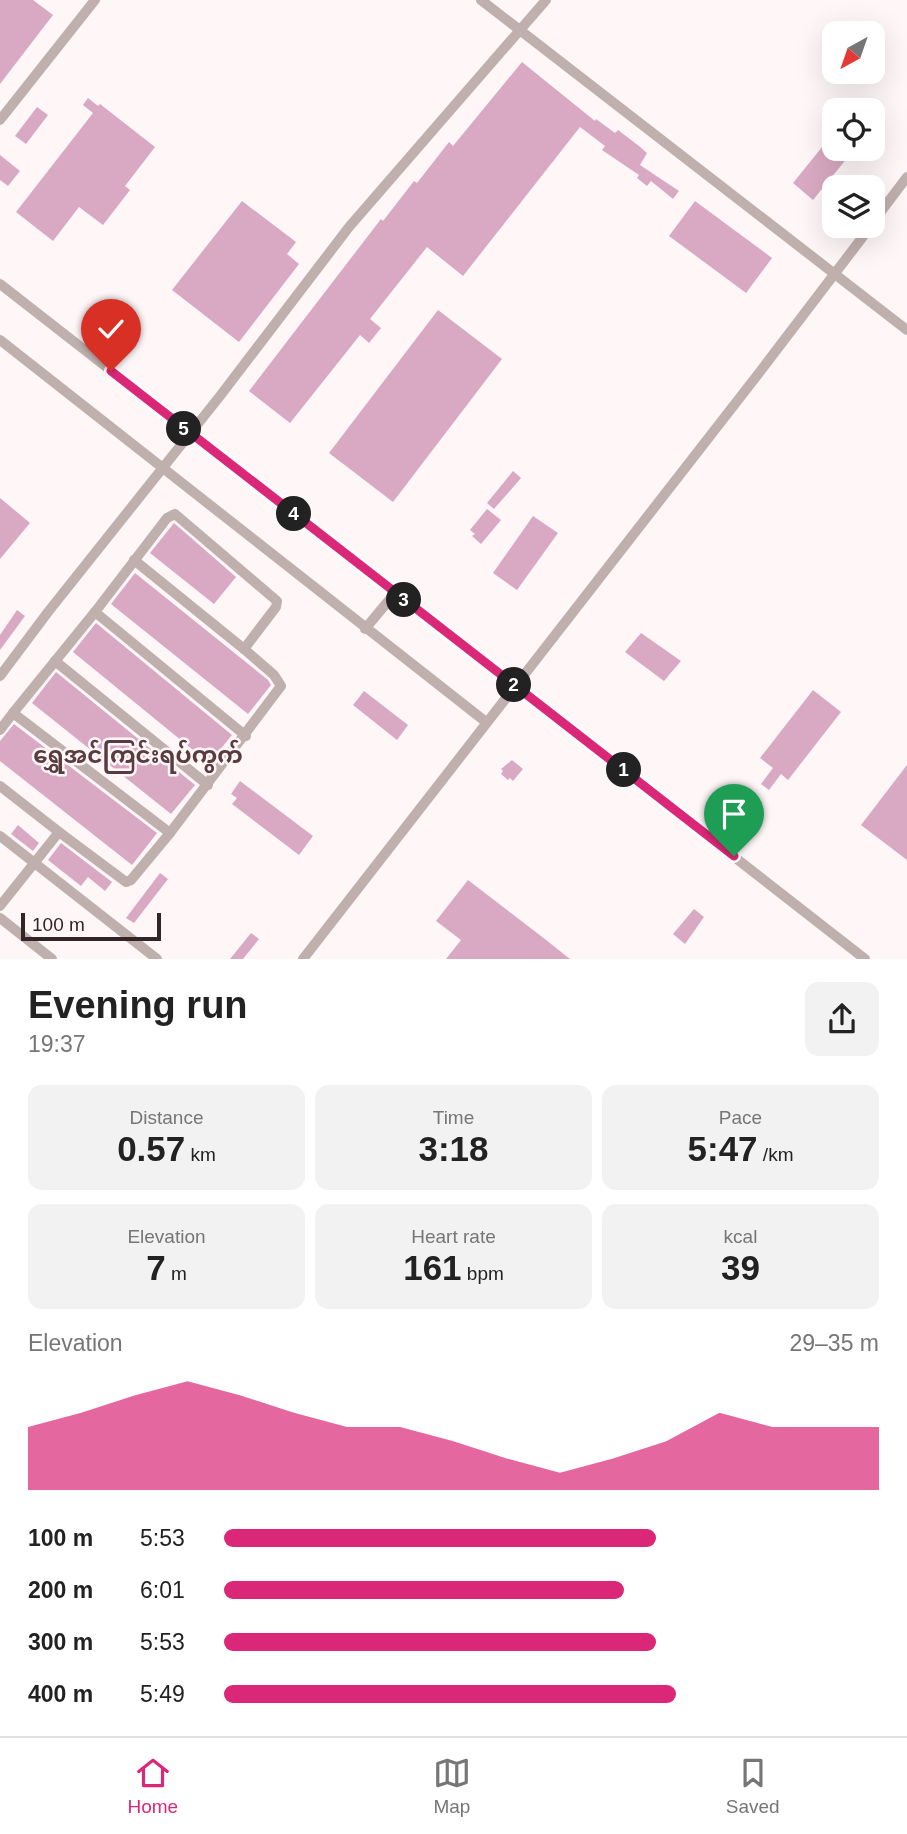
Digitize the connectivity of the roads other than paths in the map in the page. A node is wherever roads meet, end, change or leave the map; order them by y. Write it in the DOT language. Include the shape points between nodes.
graph roads {
  1 [pos="95,0"];
  2 [pos="481,0"];
  3 [pos="546,0"];
  4 [pos="521,31"];
  5 [pos="0,120"];
  6 [pos="907,177"];
  7 [pos="885,207"];
  8 [pos="862,238"];
  9 [pos="835,274"];
  10 [pos="0,284"];
  11 [pos="907,330"];
  12 [pos="0,340"];
  13 [pos="191,434"];
  14 [pos="163,468"];
  15 [pos="134,560"];
  16 [pos="395,593"];
  17 [pos="94,612"];
  18 [pos="365,629"];
  19 [pos="244,649"];
  20 [pos="55,662"];
  21 [pos="0,676"];
  22 [pos="515,686"];
  23 [pos="13,713"];
  24 [pos="486,722"];
  25 [pos="0,730"];
  26 [pos="246,736"];
  27 [pos="208,785"];
  28 [pos="0,786"];
  29 [pos="59,832"];
  30 [pos="170,833"];
  31 [pos="0,836"];
  32 [pos="33,863"];
  33 [pos="0,906"];
  34 [pos="0,918"];
  35 [pos="52,959"];
  36 [pos="157,959"];
  37 [pos="303,959"];
  38 [pos="865,959"];
  1 -- 5 [label="street"];
  2 -- 4 [label="street"];
  3 -- 4 [label="street"];
  4 -- 9 [label="street"];
  4 -- 13 [label="street" via="349,227"];
  6 -- 7 [label="street"];
  8 -- 9 [label="street"];
  9 -- 11 [label="street"];
  9 -- 22 [label="street"];
  10 -- 13 [label="street"];
  12 -- 14 [label="street"];
  13 -- 14 [label="street"];
  13 -- 16 [label="street"];
  14 -- 18 [label="street"];
  14 -- 21 [label="street"];
  15 -- 17 [label="street"];
  15 -- 19 [label="street"];
  15 -- 19 [label="street" via="167,518 179,516 277,601"];
  16 -- 18 [label="street"];
  16 -- 22 [label="street"];
  17 -- 20 [label="street"];
  17 -- 26 [label="street"];
  18 -- 24 [label="street"];
  19 -- 26 [label="street" via="281,686"];
  20 -- 23 [label="street"];
  20 -- 27 [label="street"];
  22 -- 24 [label="street"];
  22 -- 38 [label="street"];
  23 -- 25 [label="street"];
  23 -- 30 [label="street"];
  24 -- 37 [label="street"];
  26 -- 27 [label="street"];
  27 -- 30 [label="street"];
  28 -- 29 [label="street"];
  29 -- 30 [label="street" via="126,882"];
  29 -- 32 [label="street"];
  31 -- 32 [label="street"];
  32 -- 33 [label="street"];
  32 -- 36 [label="street"];
  34 -- 35 [label="street"];
}
